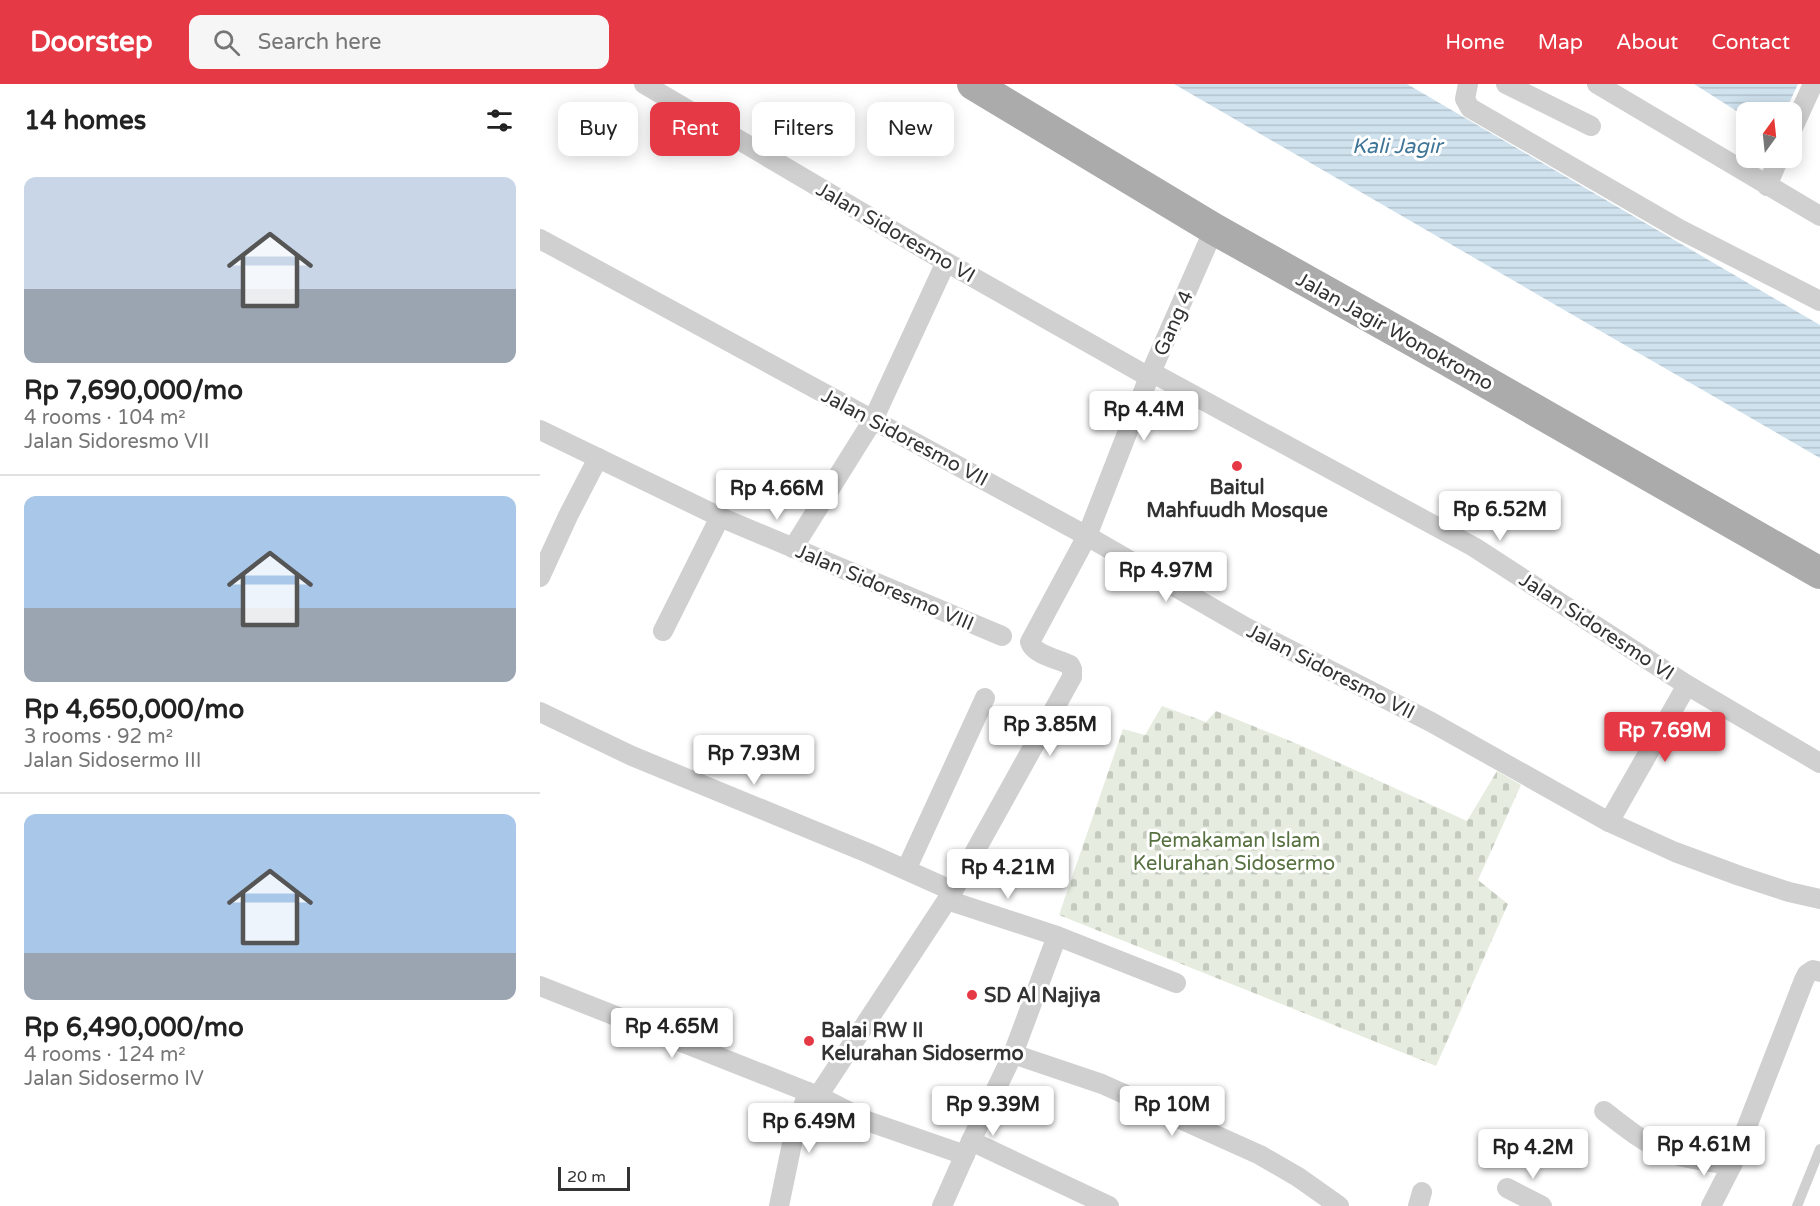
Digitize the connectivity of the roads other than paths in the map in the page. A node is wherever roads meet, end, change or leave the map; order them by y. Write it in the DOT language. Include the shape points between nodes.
graph roads {
  1 [pos="644,84"];
  2 [pos="973,84"];
  3 [pos="1468,84"];
  4 [pos="1506,84"];
  5 [pos="1597,84"];
  6 [pos="1814,84"];
  7 [pos="1802,109"];
  8 [pos="1591,126"];
  9 [pos="1775,168"];
  10 [pos="1767,186"];
  11 [pos="1820,216"];
  12 [pos="1214,229"];
  13 [pos="540,239"];
  14 [pos="946,261"];
  15 [pos="1820,301"];
  16 [pos="1150,375"];
  17 [pos="873,420"];
  18 [pos="540,430"];
  19 [pos="598,458"];
  20 [pos="720,517"];
  21 [pos="1088,536"];
  22 [pos="793,548"];
  23 [pos="1820,573"];
  24 [pos="540,577"];
  25 [pos="663,631"];
  26 [pos="1002,636"];
  27 [pos="1687,685"];
  28 [pos="985,698"];
  29 [pos="540,712"];
  30 [pos="1820,763"];
  31 [pos="1609,822"];
  32 [pos="906,870"];
  33 [pos="950,895"];
  34 [pos="1820,899"];
  35 [pos="1057,936"];
  36 [pos="1820,972"];
  37 [pos="1176,983"];
  38 [pos="540,986"];
  39 [pos="1013,1054"];
  40 [pos="813,1094"];
  41 [pos="1604,1111"];
  42 [pos="968,1148"];
  43 [pos="1820,1149"];
  44 [pos="1732,1166"];
  45 [pos="1507,1188"];
  46 [pos="779,1206"];
  47 [pos="942,1206"];
  48 [pos="1109,1206"];
  49 [pos="1339,1206"];
  50 [pos="1542,1206"];
  51 [pos="1711,1206"];
  52 [pos="1797,1206"];
  1 -- 14 [label="street, Jalan Sidoresmo VI"];
  2 -- 12 [label="main road, Jalan Jagir Wonokromo"];
  3 -- 15 [label="street" via="1464,99 1470,108 1696,238"];
  4 -- 8 [label="street"];
  5 -- 10 [label="street"];
  6 -- 7 [label="street"];
  9 -- 10 [label="street"];
  10 -- 11 [label="street"];
  12 -- 16 [label="street, Gang 4"];
  12 -- 23 [label="main road, Jalan Jagir Wonokromo"];
  13 -- 17 [label="street, Jalan Sidoresmo VII"];
  14 -- 16 [label="street, Jalan Sidoresmo VI"];
  14 -- 17 [label="street"];
  16 -- 21 [label="street, Gang 4"];
  16 -- 27 [label="street, Jalan Sidoresmo VI" via="1474,547"];
  17 -- 21 [label="street, Jalan Sidoresmo VII"];
  17 -- 22 [label="street"];
  18 -- 19 [label="street, Jalan Sidoresmo VIII"];
  19 -- 20 [label="street, Jalan Sidoresmo VIII"];
  19 -- 24 [label="street"];
  20 -- 22 [label="street, Jalan Sidoresmo VIII"];
  20 -- 25 [label="street"];
  21 -- 31 [label="street, Jalan Sidoresmo VII" via="1245,627 1431,722"];
  21 -- 33 [label="street, Gang 4" via="1030,642 1070,665 1072,677"];
  22 -- 26 [label="street, Jalan Sidoresmo VIII"];
  27 -- 30 [label="street, Jalan Sidoresmo VI"];
  27 -- 31 [label="street"];
  28 -- 32 [label="street"];
  29 -- 32 [label="street" via="633,756"];
  31 -- 34 [label="street, Jalan Sidoresmo VII" via="1740,876"];
  32 -- 33 [label="street"];
  33 -- 35 [label="street"];
  33 -- 40 [label="street"];
  35 -- 37 [label="street"];
  35 -- 39 [label="street"];
  36 -- 44 [label="street" via="1813,970 1807,974"];
  38 -- 40 [label="street"];
  39 -- 42 [label="street"];
  39 -- 49 [label="street" via="1102,1084 1260,1155"];
  40 -- 42 [label="street" via="867,1120"];
  40 -- 46 [label="street" via="796,1124"];
  41 -- 44 [label="street" via="1659,1149 1693,1160"];
  42 -- 47 [label="street"];
  42 -- 48 [label="street"];
  43 -- 52 [label="lane"];
  44 -- 51 [label="street"];
  45 -- 50 [label="street"];
}
